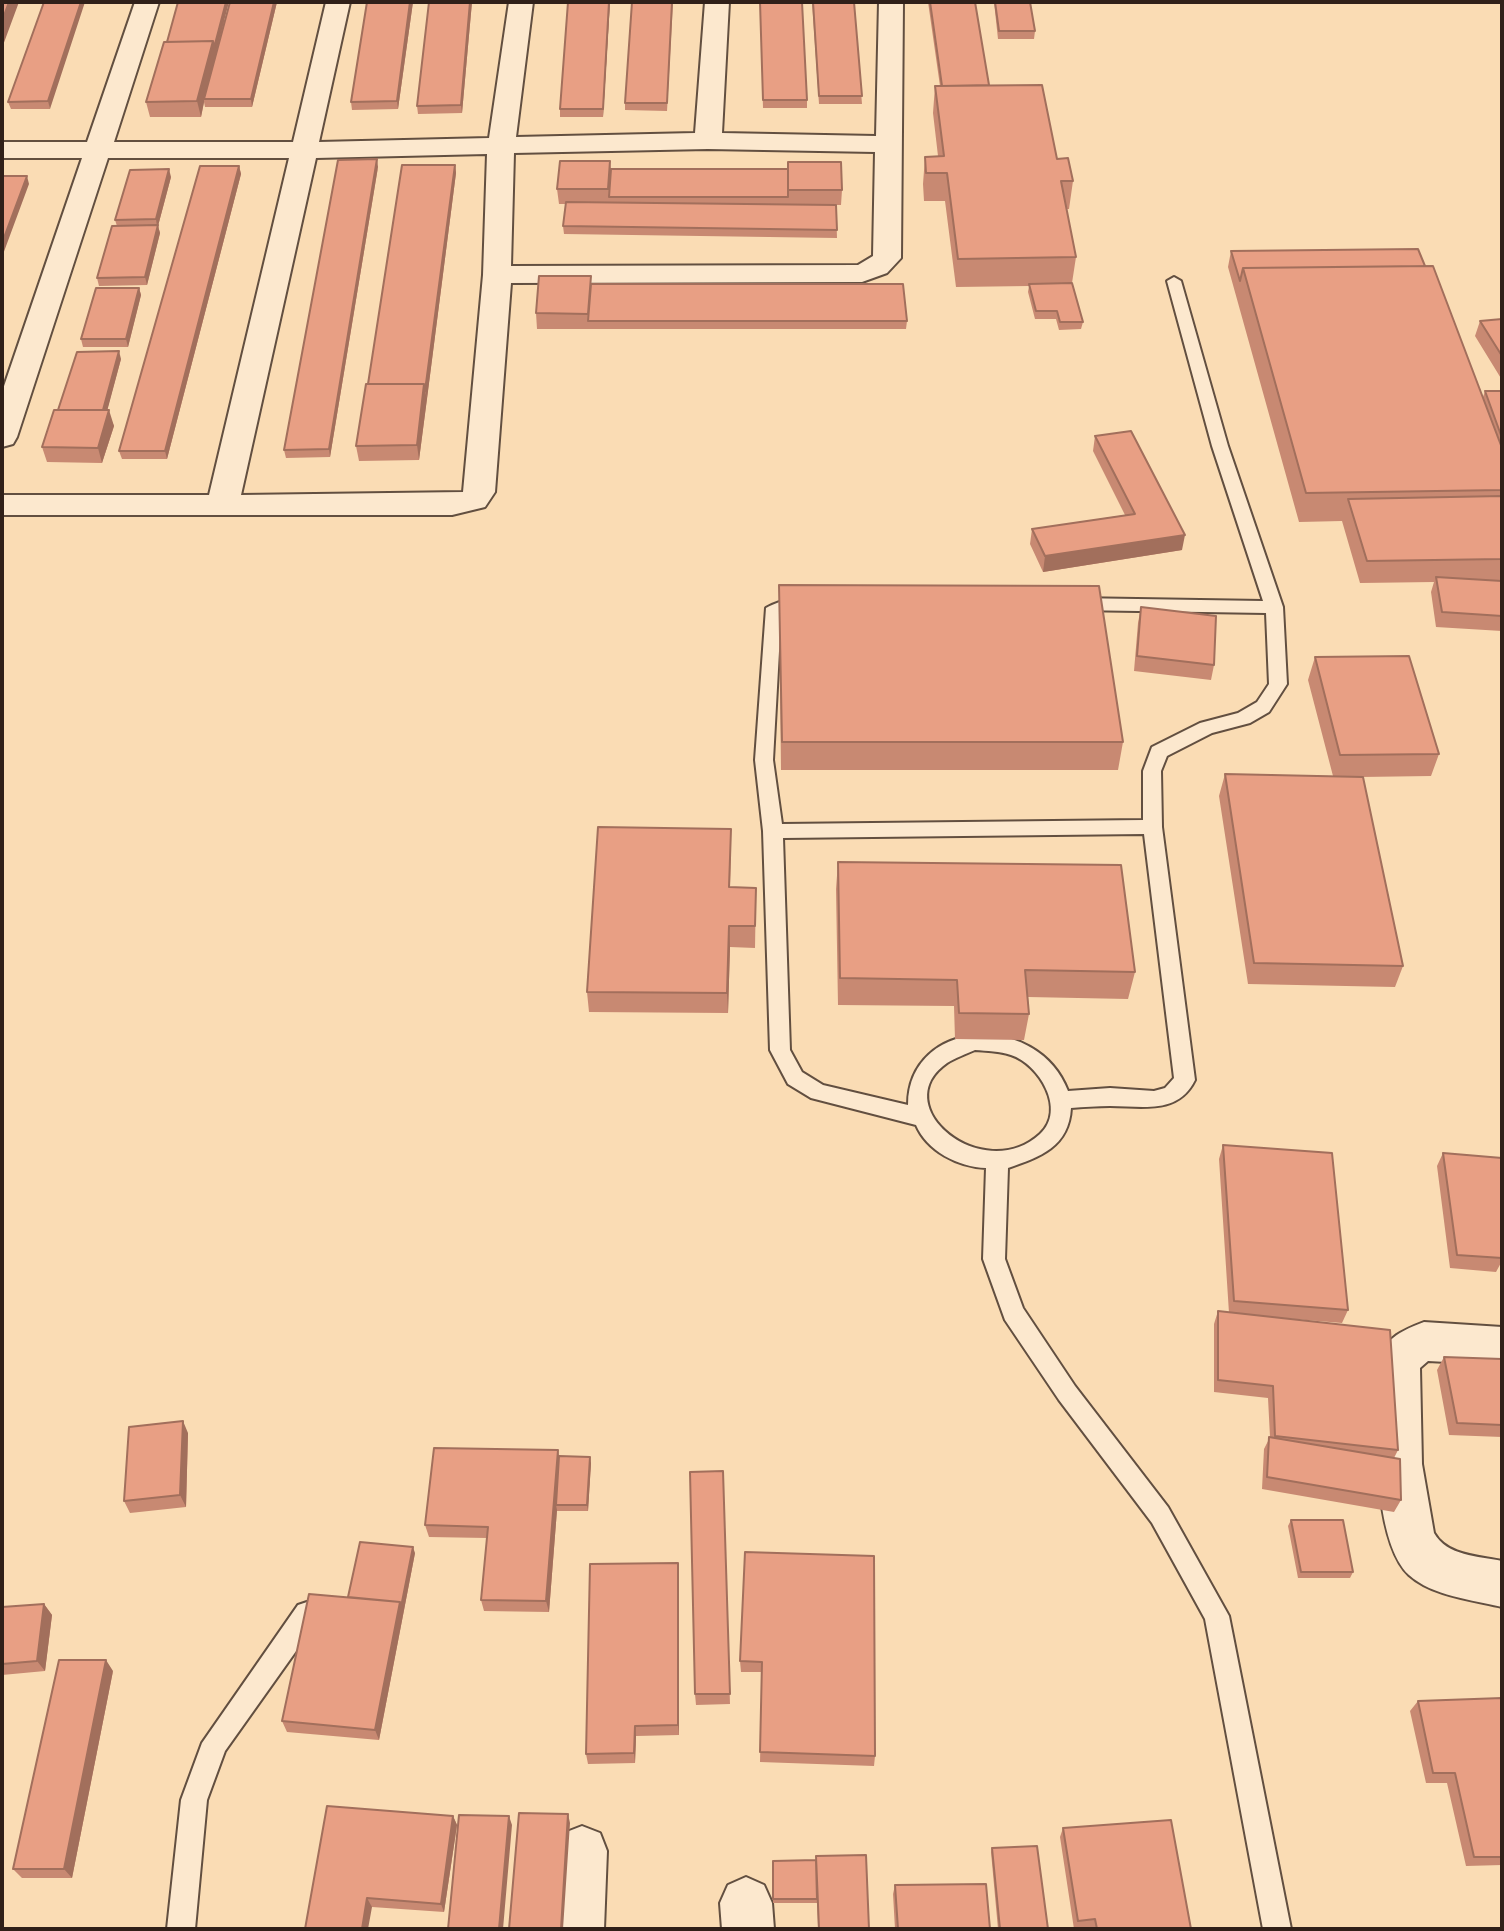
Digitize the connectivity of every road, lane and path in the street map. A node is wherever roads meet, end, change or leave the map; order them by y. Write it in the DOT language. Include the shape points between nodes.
graph roads {
  1 [pos="147,2"];
  2 [pos="338,2"];
  3 [pos="521,2"];
  4 [pos="717,2"];
  5 [pos="891,2"];
  6 [pos="708,141"];
  7 [pos="888,144"];
  8 [pos="501,148"];
  9 [pos="98,149"];
  10 [pos="2,150"];
  11 [pos="305,150"];
  12 [pos="497,275"];
  13 [pos="1174,281"];
  14 [pos="2,437"];
  15 [pos="2,505"];
  16 [pos="222,507"];
  17 [pos="1054,604"];
  18 [pos="831,606"];
  19 [pos="1274,607"];
  20 [pos="1153,827"];
  21 [pos="773,831"];
  22 [pos="1061,1100"];
  23 [pos="920,1117"];
  24 [pos="997,1163"];
  25 [pos="1502,1346"];
  26 [pos="1502,1584"];
  27 [pos="307,1614"];
  28 [pos="582,1851"];
  29 [pos="181,1929"];
  30 [pos="578,1929"];
  31 [pos="1277,1929"];
  1 -- 9 [label="street"];
  2 -- 11 [label="street"];
  3 -- 8 [label="street"];
  4 -- 6 [label="street"];
  5 -- 7 [label="street"];
  6 -- 7 [label="street"];
  6 -- 8 [label="street"];
  7 -- 12 [label="street" via="887,258 862,273"];
  8 -- 11 [label="street"];
  8 -- 12 [label="street"];
  9 -- 10 [label="street"];
  9 -- 11 [label="street"];
  9 -- 14 [label="street"];
  11 -- 16 [label="street"];
  12 -- 16 [label="street" via="479,492 474,500 452,505"];
  13 -- 19 [label="lane" via="1220,446"];
  15 -- 16 [label="street"];
  17 -- 19 [label="lane"];
  18 -- 21 [label="lane" via="783,606 772,612 764,760"];
  19 -- 20 [label="lane" via="1278,684 1263,707 1244,718 1206,728 1159,752 1152,771"];
  20 -- 21 [label="lane"];
  20 -- 22 [label="lane" via="1185,1080 1172,1094 1154,1100"];
  21 -- 23 [label="lane" via="780,1050 795,1078 818,1092"];
  22 -- 23 [label="lane" via="1055,1080 1041,1063 1021,1050 973,1042 933,1060 920,1077"];
  22 -- 24 [label="lane" via="1059,1123 1047,1143 1024,1157"];
  23 -- 24 [label="lane" via="941,1145 958,1155"];
  24 -- 31 [label="lane" via="994,1259 1013,1313 1160,1515 1217,1616"];
  25 -- 26 [label="street" via="1424,1341 1407,1350 1398,1363 1409,1534 1423,1558"];
  27 -- 29 [label="lane" via="215,1743 194,1800"];
  28 -- 30 [label="street"];
}
